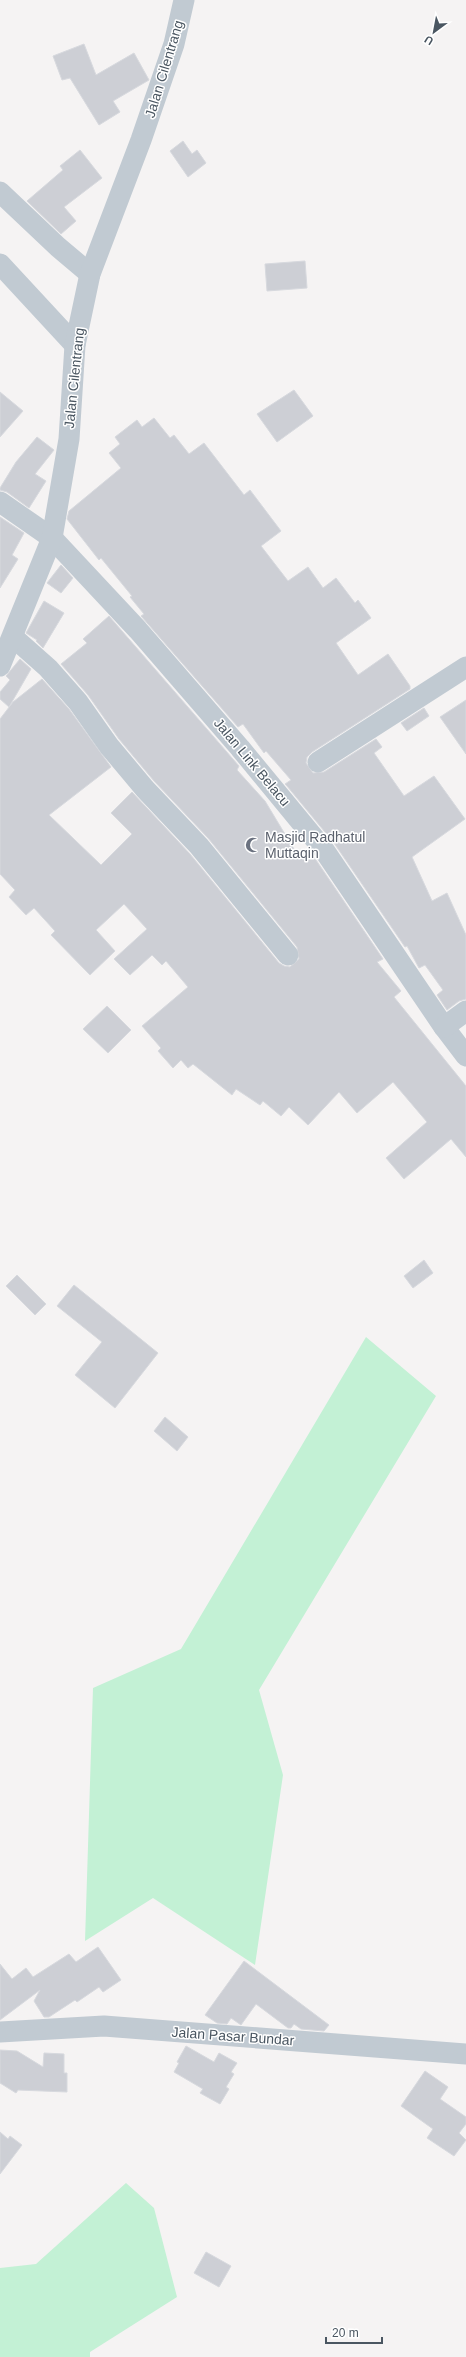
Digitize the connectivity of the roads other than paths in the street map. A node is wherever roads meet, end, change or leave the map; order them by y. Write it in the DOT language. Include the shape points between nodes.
graph roads {
  1 [pos="184,0"];
  2 [pos="0,192"];
  3 [pos="0,264"];
  4 [pos="90,274"];
  5 [pos="75,345"];
  6 [pos="0,502"];
  7 [pos="52,538"];
  8 [pos="13,637"];
  9 [pos="0,666"];
  10 [pos="466,667"];
  11 [pos="318,762"];
  12 [pos="288,955"];
  13 [pos="466,1010"];
  14 [pos="444,1027"];
  15 [pos="466,1056"];
  16 [pos="0,2032"];
  17 [pos="466,2054"];
  1 -- 4 [label="street, Jalan Cilentrang" via="174,44"];
  2 -- 4 [label="street"];
  3 -- 5 [label="street"];
  4 -- 5 [label="street, Jalan Cilentrang"];
  5 -- 7 [label="street, Jalan Cilentrang" via="69,439"];
  6 -- 7 [label="street, Jalan Link Belacu"];
  7 -- 8 [label="street, Jalan Cilentrang"];
  7 -- 14 [label="street, Jalan Link Belacu" via="144,636 324,850"];
  8 -- 9 [label="street, Jalan Cilentrang"];
  8 -- 12 [label="street" via="48,668 78,702 109,746 145,789 199,846"];
  10 -- 11 [label="street"];
  13 -- 14 [label="street"];
  14 -- 15 [label="street, Jalan Link Belacu"];
  16 -- 17 [label="street, Jalan Pasar Bundar" via="104,2026"];
}
